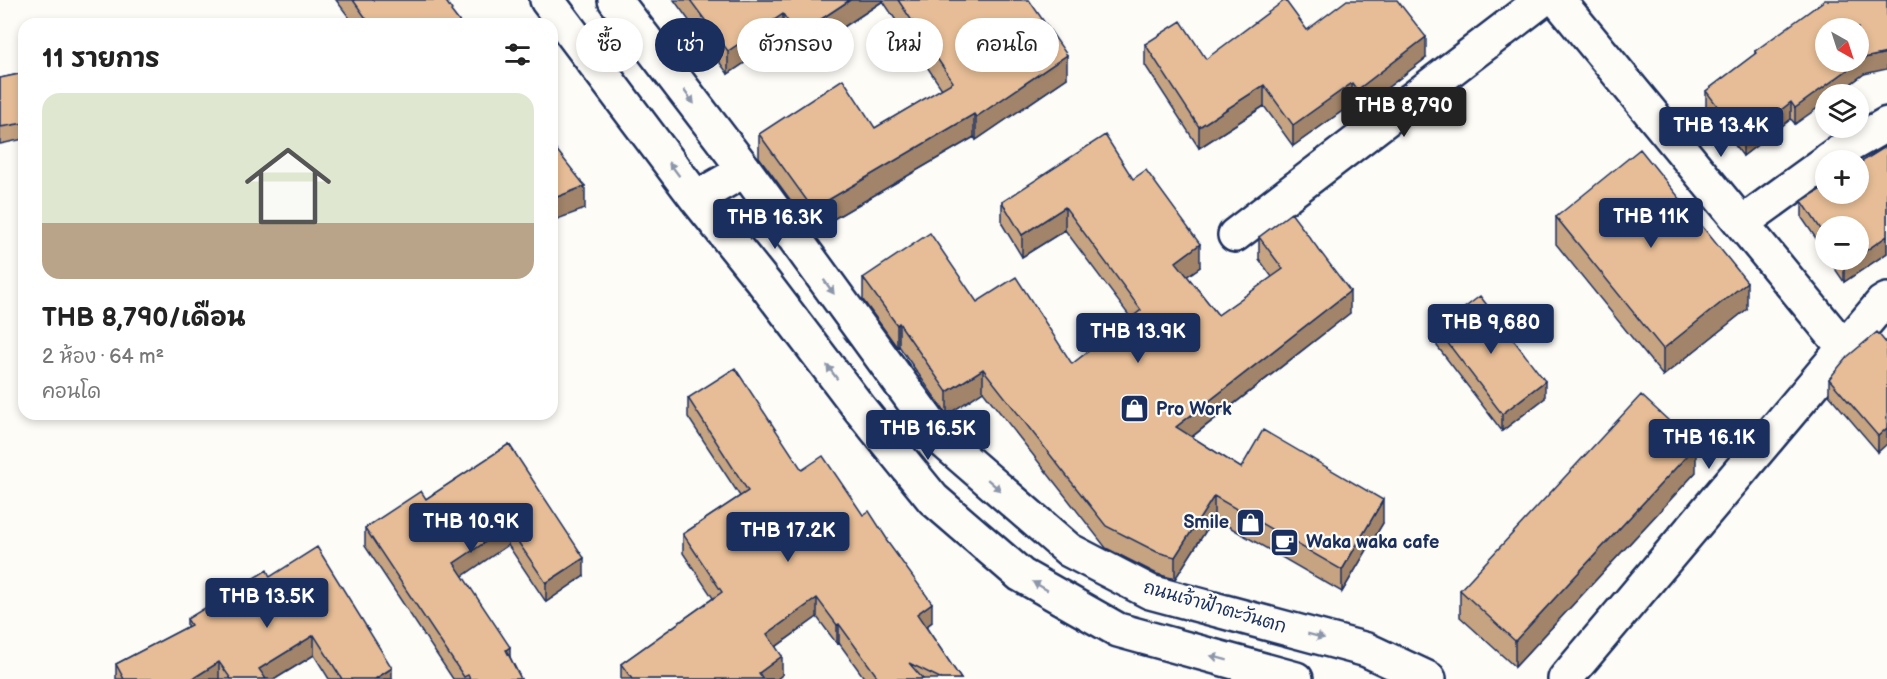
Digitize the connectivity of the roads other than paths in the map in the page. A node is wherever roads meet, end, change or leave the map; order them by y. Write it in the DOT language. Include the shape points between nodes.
graph roads {
  1 [pos="547,0"];
  2 [pos="615,0"];
  3 [pos="1542,0"];
  4 [pos="1558,0"];
  5 [pos="1887,124"];
  6 [pos="1842,150"];
  7 [pos="1815,169"];
  8 [pos="745,170"];
  9 [pos="696,198"];
  10 [pos="1742,223"];
  11 [pos="1235,235"];
  12 [pos="809,260"];
  13 [pos="765,284"];
  14 [pos="1887,300"];
  15 [pos="1845,349"];
  16 [pos="1296,679"];
  17 [pos="1429,679"];
  18 [pos="1565,679"];
  9 -- 1 [label="main road, one-way"];
  2 -- 8 [label="main road, ถนนเจ้าฟ้าตะวันตก, one-way"];
  3 -- 11 [label="main road"];
  4 -- 10 [label="main road"];
  5 -- 6 [label="main road"];
  7 -- 10 [label="main road"];
  8 -- 9 [label="main road"];
  8 -- 12 [label="main road, ถนนเจ้าฟ้าตะวันตก"];
  9 -- 13 [label="main road"];
  10 -- 15 [label="main road"];
  12 -- 13 [label="main road"];
  12 -- 17 [label="main road, ถนนเจ้าฟ้าตะวันตก, one-way" via="941,439 1070,550 1150,592 1367,650"];
  16 -- 13 [label="main road, one-way" via="1118,630 1021,575 933,499"];
  14 -- 15 [label="main road"];
  15 -- 18 [label="main road"];
}
